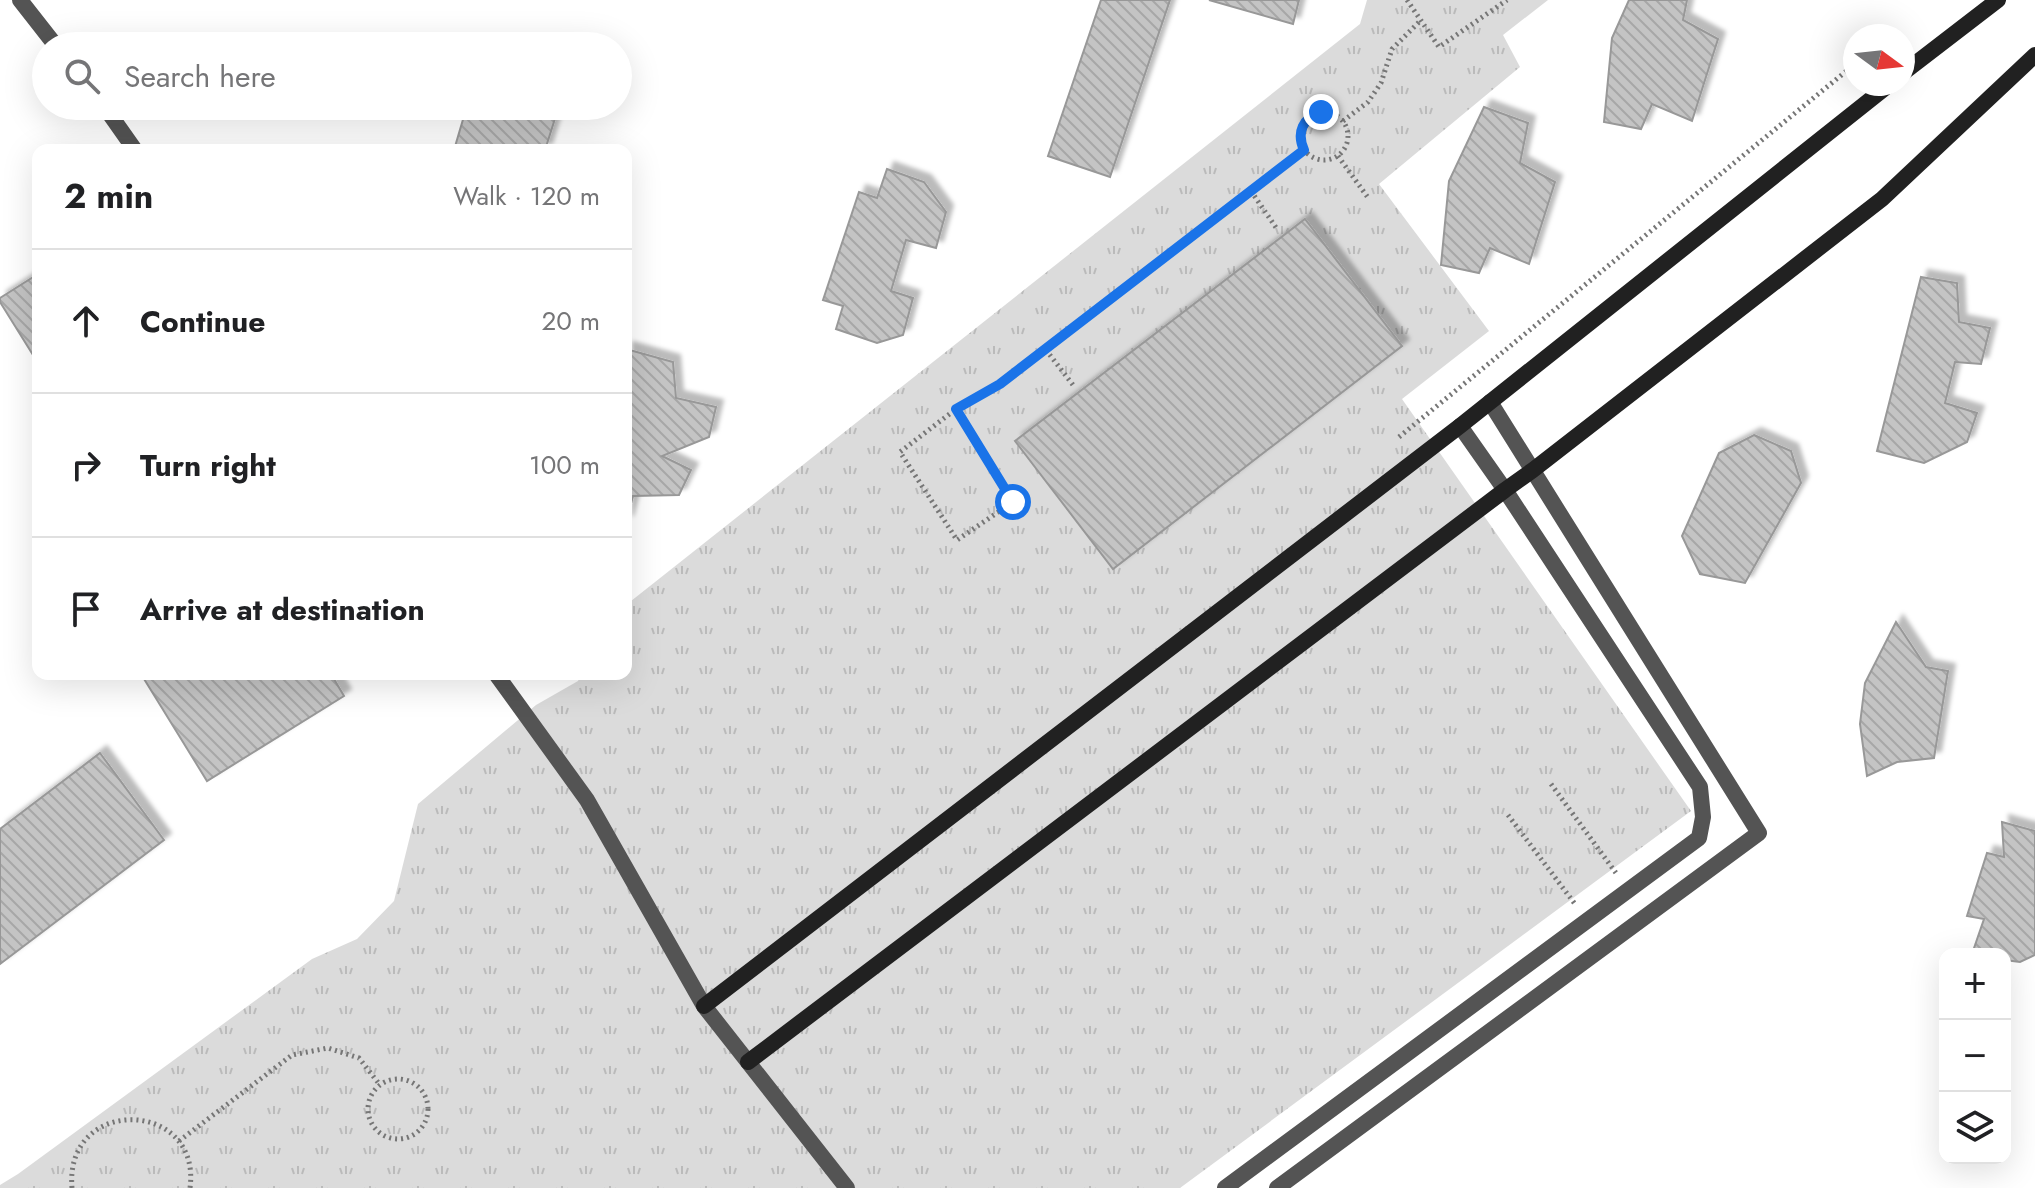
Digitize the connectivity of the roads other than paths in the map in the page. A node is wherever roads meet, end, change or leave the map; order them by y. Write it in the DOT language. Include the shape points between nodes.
graph roads {
  1 [pos="20,0"];
  2 [pos="1998,0"];
  3 [pos="45,32"];
  4 [pos="2035,55"];
  5 [pos="1915,64"];
  6 [pos="1875,96"];
  7 [pos="114,120"];
  8 [pos="131,144"];
  9 [pos="1490,402"];
  10 [pos="1460,426"];
  11 [pos="1533,470"];
  12 [pos="1505,490"];
  13 [pos="500,680"];
  14 [pos="704,1006"];
  15 [pos="748,1062"];
  16 [pos="847,1188"];
  17 [pos="1225,1188"];
  18 [pos="1277,1188"];
  1 -- 3 [label="street"];
  2 -- 5 [label="street"];
  4 -- 11 [label="street" via="1882,199"];
  6 -- 9 [label="street"];
  7 -- 8 [label="street"];
  9 -- 10 [label="street"];
  9 -- 11 [label="street"];
  10 -- 12 [label="street"];
  10 -- 14 [label="street"];
  11 -- 12 [label="street"];
  11 -- 18 [label="street" via="1759,833"];
  12 -- 15 [label="street"];
  12 -- 17 [label="street" via="1700,787 1699,838"];
  13 -- 14 [label="street" via="587,800"];
  14 -- 15 [label="street"];
  15 -- 16 [label="street"];
}
